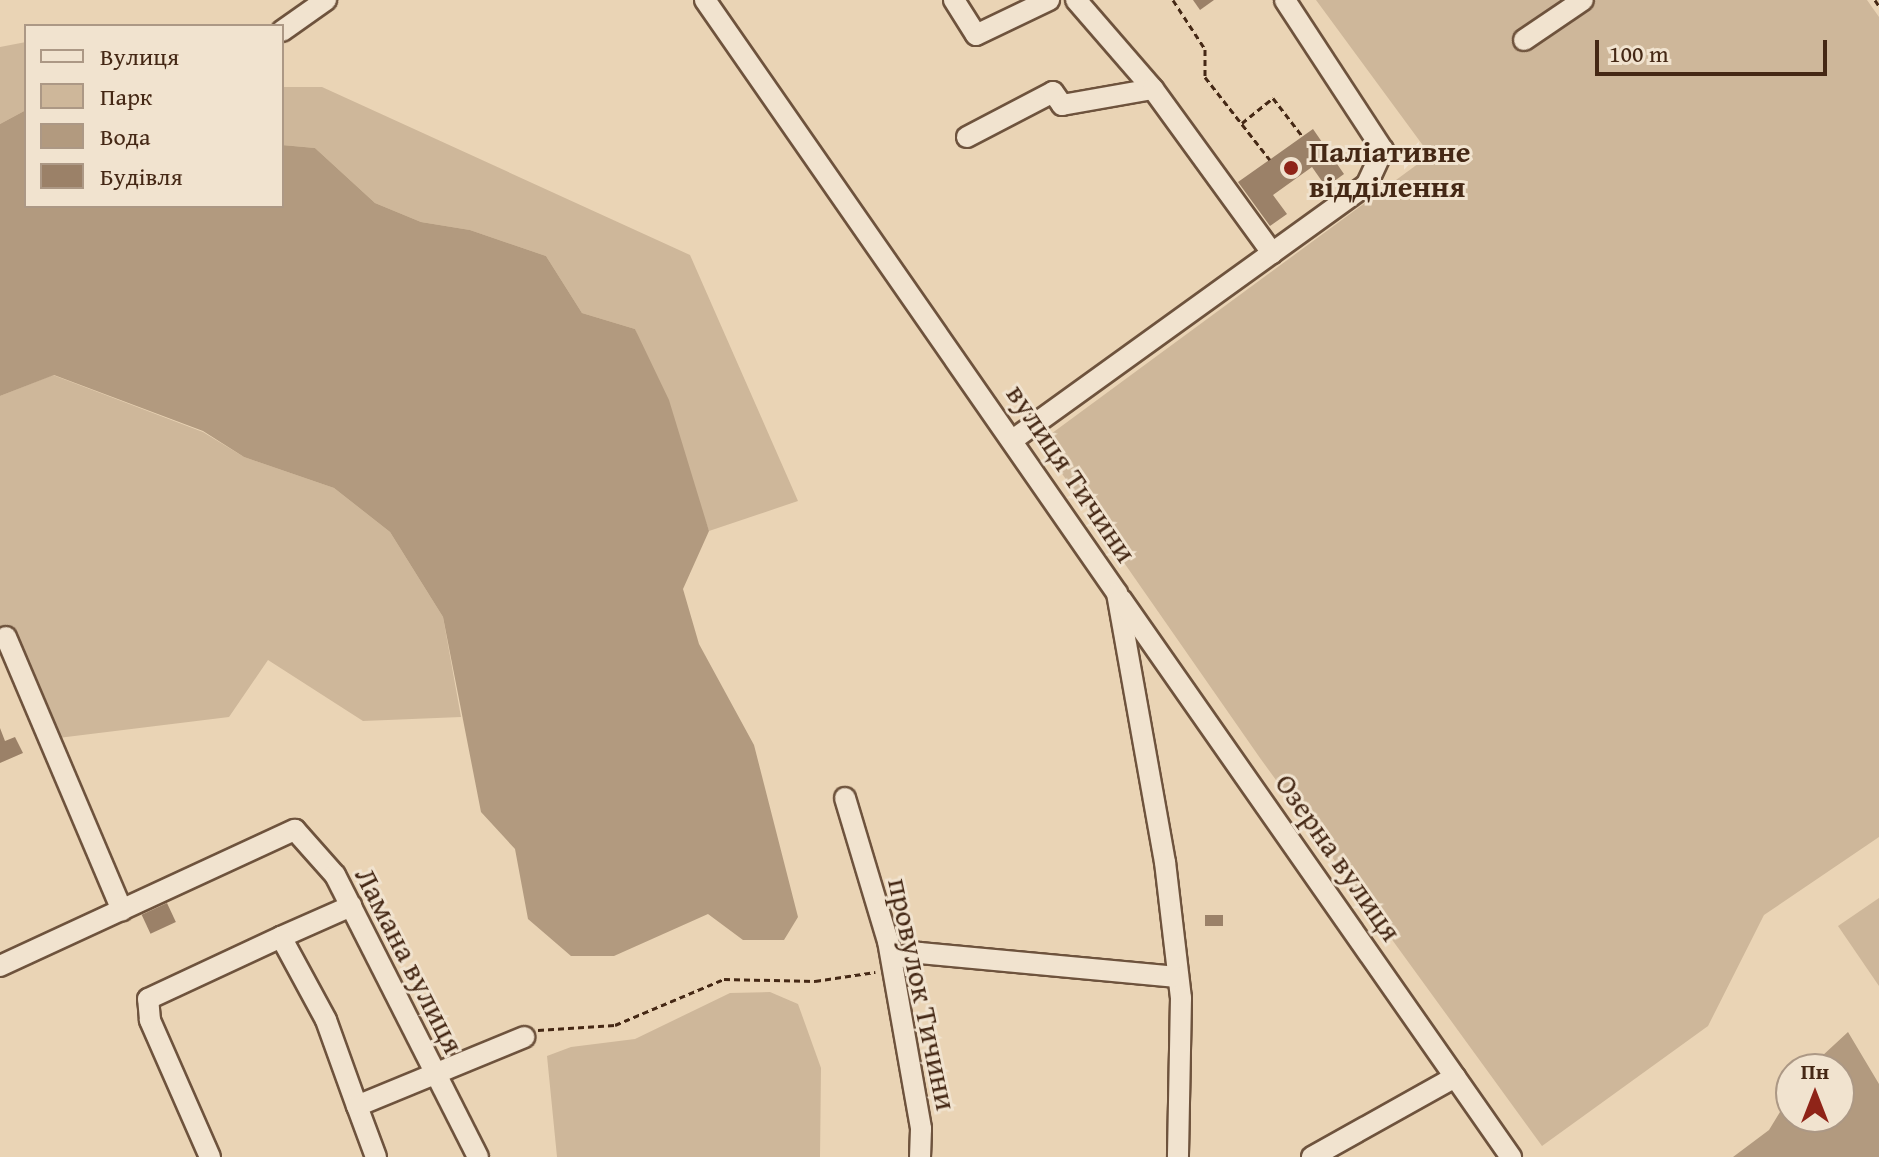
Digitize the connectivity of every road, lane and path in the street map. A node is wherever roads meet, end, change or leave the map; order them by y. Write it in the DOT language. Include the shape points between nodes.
graph roads {
  1 [pos="326,0"];
  2 [pos="705,0"];
  3 [pos="954,0"];
  4 [pos="1049,0"];
  5 [pos="1076,0"];
  6 [pos="1173,0"];
  7 [pos="1583,0"];
  8 [pos="1875,0"];
  9 [pos="1292,3"];
  10 [pos="1879,6"];
  11 [pos="284,30"];
  12 [pos="1524,40"];
  13 [pos="1153,89"];
  14 [pos="1242,123"];
  15 [pos="967,137"];
  16 [pos="1303,137"];
  17 [pos="1270,160"];
  18 [pos="1272,253"];
  19 [pos="1014,439"];
  20 [pos="1117,593"];
  21 [pos="6,637"];
  22 [pos="845,798"];
  23 [pos="351,906"];
  24 [pos="122,910"];
  25 [pos="281,937"];
  26 [pos="892,959"];
  27 [pos="0,966"];
  28 [pos="1178,977"];
  29 [pos="524,1037"];
  30 [pos="436,1074"];
  31 [pos="1455,1077"];
  32 [pos="357,1106"];
  33 [pos="210,1157"];
  34 [pos="376,1157"];
  35 [pos="478,1157"];
  36 [pos="920,1157"];
  37 [pos="1178,1157"];
  38 [pos="1312,1157"];
  39 [pos="1511,1157"];
  1 -- 11 [label="street"];
  2 -- 19 [label="street, вулиця Тичини" via="823,175"];
  3 -- 4 [label="street" via="976,35"];
  5 -- 13 [label="street"];
  6 -- 14 [label="path" via="1205,49 1205,77"];
  7 -- 12 [label="street"];
  8 -- 10 [label="path"];
  9 -- 18 [label="street" via="1383,150 1367,184"];
  13 -- 15 [label="street" via="1062,105 1053,92"];
  13 -- 18 [label="street"];
  14 -- 16 [label="path" via="1273,98"];
  14 -- 17 [label="path"];
  18 -- 19 [label="street"];
  19 -- 20 [label="street, вулиця Тичини"];
  20 -- 28 [label="street, вулиця Тичини" via="1165,862"];
  20 -- 31 [label="street, Озерна вулиця"];
  21 -- 24 [label="street"];
  22 -- 26 [label="street, провулок Тичини"];
  23 -- 24 [label="street, Ламана вулиця" via="335,875 295,830"];
  23 -- 25 [label="street"];
  23 -- 30 [label="street, Ламана вулиця"];
  24 -- 27 [label="street, Ламана вулиця"];
  25 -- 32 [label="street" via="326,1020"];
  25 -- 33 [label="street" via="148,999 150,1020"];
  26 -- 28 [label="street" via="919,953"];
  26 -- 29 [label="path" via="876,971 815,981 724,979 615,1025 544,1027"];
  26 -- 36 [label="street, провулок Тичини" via="921,1129"];
  28 -- 37 [label="street, вулиця Тичини"];
  29 -- 30 [label="street"];
  30 -- 32 [label="street"];
  30 -- 35 [label="street, Ламана вулиця"];
  31 -- 38 [label="street"];
  31 -- 39 [label="street, Озерна вулиця"];
  32 -- 34 [label="street"];
}
